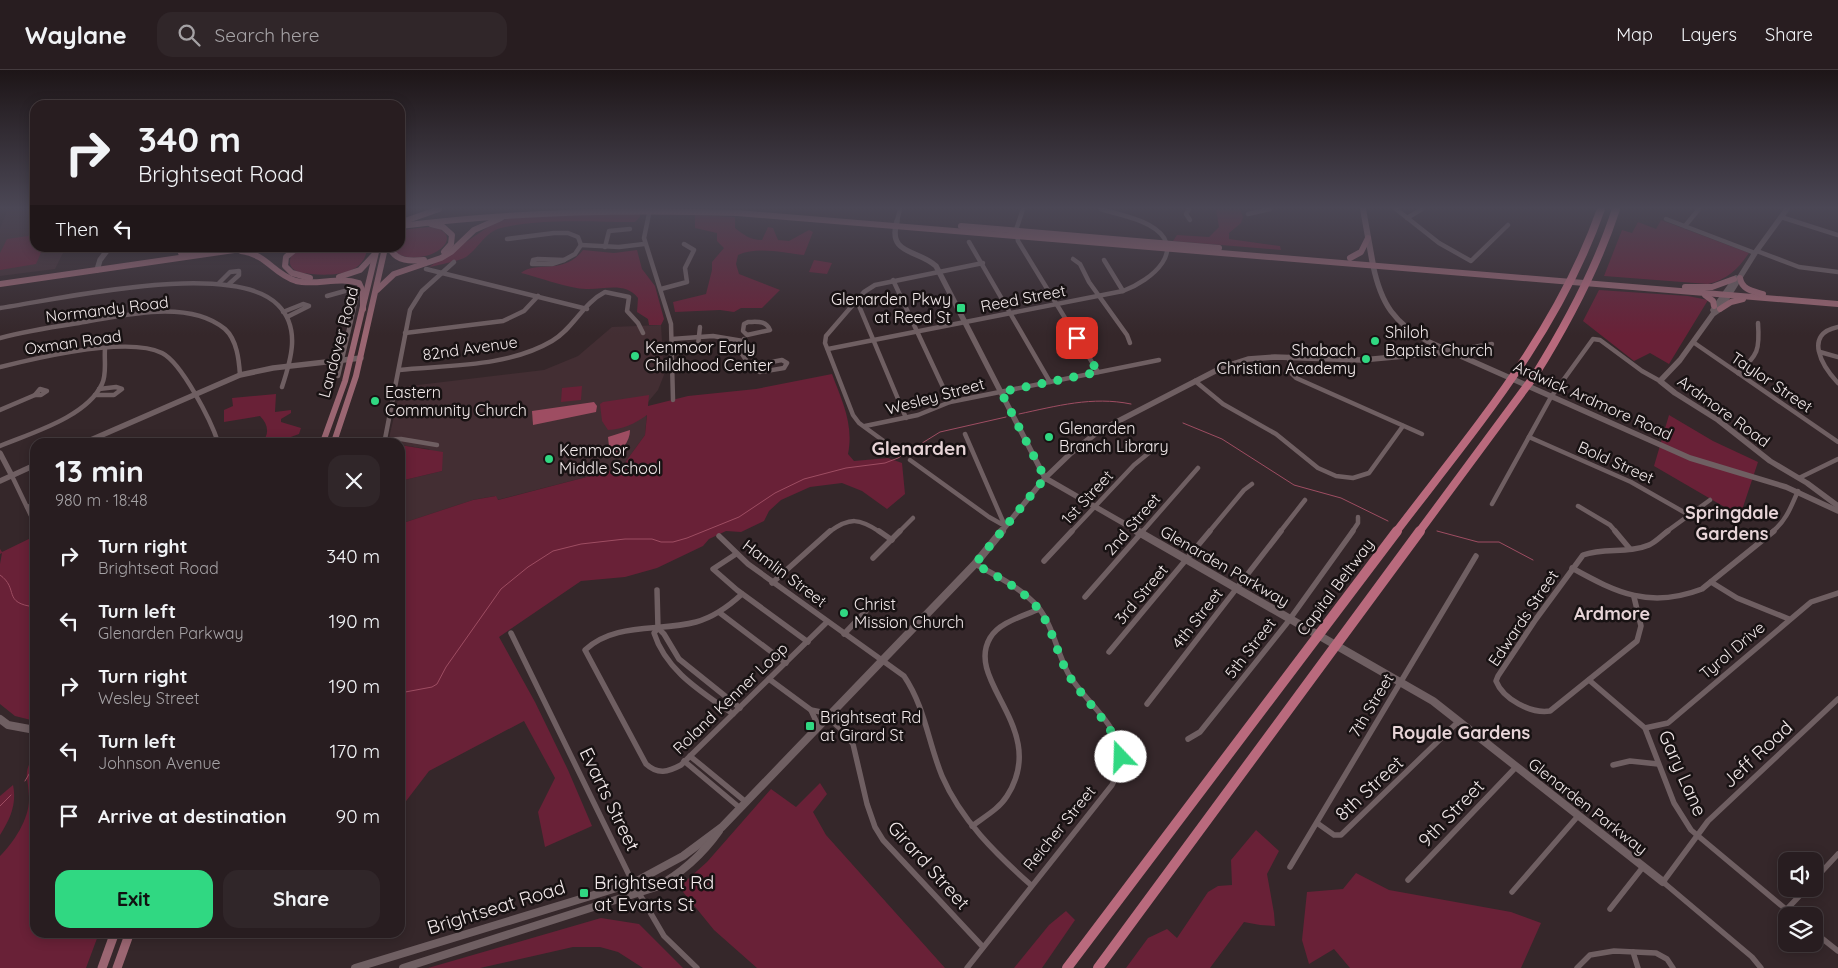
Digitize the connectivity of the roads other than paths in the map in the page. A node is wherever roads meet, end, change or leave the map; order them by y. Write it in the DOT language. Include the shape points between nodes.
graph roads {
  1 [pos="444,251"];
  2 [pos="450,251"];
  3 [pos="578,251"];
  4 [pos="647,251"];
  5 [pos="694,251"];
  6 [pos="908,251"];
  7 [pos="975,251"];
  8 [pos="1023,251"];
  9 [pos="1166,251"];
  10 [pos="1230,251"];
  11 [pos="1242,251"];
  12 [pos="1362,251"];
  13 [pos="1371,251"];
  14 [pos="1452,251"];
  15 [pos="1483,251"];
  16 [pos="1585,251"];
  17 [pos="1586,251"];
  18 [pos="1601,251"];
  19 [pos="1753,251"];
  20 [pos="107,252"];
  21 [pos="186,252"];
  22 [pos="191,252"];
  23 [pos="218,252"];
  24 [pos="235,252"];
  25 [pos="249,252"];
  26 [pos="292,252"];
  27 [pos="374,252"];
  28 [pos="375,252"];
  29 [pos="385,252"];
  30 [pos="392,252"];
  31 [pos="1756,252"];
  32 [pos="175,254"];
  33 [pos="189,256"];
  34 [pos="1584,256"];
  35 [pos="1073,258"];
  36 [pos="1350,258"];
  37 [pos="564,260"];
  38 [pos="1104,260"];
  39 [pos="454,262"];
  40 [pos="1373,262"];
  41 [pos="983,264"];
  42 [pos="98,268"];
  43 [pos="426,269"];
  44 [pos="938,271"];
  45 [pos="442,272"];
  46 [pos="1838,272"];
  47 [pos="1739,277"];
  48 [pos="0,280"];
  49 [pos="893,280"];
  50 [pos="219,283"];
  51 [pos="0,284"];
  52 [pos="229,284"];
  53 [pos="661,289"];
  54 [pos="1123,290"];
  55 [pos="1685,290"];
  56 [pos="376,291"];
  57 [pos="1727,293"];
  58 [pos="1763,294"];
  59 [pos="327,296"];
  60 [pos="538,296"];
  61 [pos="1099,296"];
  62 [pos="1770,299"];
  63 [pos="1838,300"];
  64 [pos="856,301"];
  65 [pos="1056,304"];
  66 [pos="1838,304"];
  67 [pos="0,308"];
  68 [pos="587,308"];
  69 [pos="1717,308"];
  70 [pos="363,309"];
  71 [pos="283,312"];
  72 [pos="1011,313"];
  73 [pos="287,317"];
  74 [pos="964,322"];
  75 [pos="1758,323"];
  76 [pos="700,327"];
  77 [pos="1838,327"];
  78 [pos="917,331"];
  79 [pos="405,333"];
  80 [pos="643,333"];
  81 [pos="747,335"];
  82 [pos="700,336"];
  83 [pos="0,338"];
  84 [pos="672,339"];
  85 [pos="873,340"];
  86 [pos="743,341"];
  87 [pos="1693,342"];
  88 [pos="1130,343"];
  89 [pos="1492,344"];
  90 [pos="698,345"];
  91 [pos="105,348"];
  92 [pos="828,349"];
  93 [pos="1448,352"];
  94 [pos="1820,352"];
  95 [pos="1289,357"];
  96 [pos="1838,357"];
  97 [pos="360,358"];
  98 [pos="351,359"];
  99 [pos="341,360"];
  100 [pos="1159,360"];
  101 [pos="289,366"];
  102 [pos="750,366"];
  103 [pos="0,367"];
  104 [pos="399,370"];
  105 [pos="1098,372"];
  106 [pos="1738,373"];
  107 [pos="240,375"];
  108 [pos="338,376"];
  109 [pos="1195,381"];
  110 [pos="1660,381"];
  111 [pos="1050,382"];
  112 [pos="1838,383"];
  113 [pos="282,387"];
  114 [pos="99,389"];
  115 [pos="1001,392"];
  116 [pos="193,394"];
  117 [pos="35,395"];
  118 [pos="95,395"];
  119 [pos="1551,396"];
  120 [pos="673,400"];
  121 [pos="950,402"];
  122 [pos="0,410"];
  123 [pos="906,418"];
  124 [pos="864,426"];
  125 [pos="1403,426"];
  126 [pos="965,434"];
  127 [pos="1422,434"];
  128 [pos="1529,437"];
  129 [pos="95,438"];
  130 [pos="216,438"];
  131 [pos="325,438"];
  132 [pos="335,438"];
  133 [pos="385,438"];
  134 [pos="405,439"];
  135 [pos="885,442"];
  136 [pos="1838,442"];
  137 [pos="437,445"];
  138 [pos="0,446"];
  139 [pos="1150,452"];
  140 [pos="0,453"];
  141 [pos="1838,459"];
  142 [pos="910,460"];
  143 [pos="30,467"];
  144 [pos="1198,468"];
  145 [pos="12,476"];
  146 [pos="1045,478"];
  147 [pos="1800,478"];
  148 [pos="0,481"];
  149 [pos="1252,484"];
  150 [pos="1798,491"];
  151 [pos="1305,500"];
  152 [pos="1710,500"];
  153 [pos="1492,504"];
  154 [pos="30,506"];
  155 [pos="1578,506"];
  156 [pos="1838,506"];
  157 [pos="1094,507"];
  158 [pos="27,508"];
  159 [pos="1838,511"];
  160 [pos="30,514"];
  161 [pos="1689,515"];
  162 [pos="1358,517"];
  163 [pos="913,518"];
  164 [pos="1005,526"];
  165 [pos="1141,533"];
  166 [pos="719,536"];
  167 [pos="892,540"];
  168 [pos="1630,549"];
  169 [pos="736,554"];
  170 [pos="1476,556"];
  171 [pos="873,558"];
  172 [pos="1186,559"];
  173 [pos="1044,561"];
  174 [pos="975,564"];
  175 [pos="1572,568"];
  176 [pos="1711,582"];
  177 [pos="772,583"];
  178 [pos="1236,588"];
  179 [pos="657,590"];
  180 [pos="1838,593"];
  181 [pos="742,594"];
  182 [pos="1085,597"];
  183 [pos="1634,597"];
  184 [pos="1039,609"];
  185 [pos="866,611"];
  186 [pos="720,613"];
  187 [pos="1290,619"];
  188 [pos="1789,619"];
  189 [pos="827,622"];
  190 [pos="658,628"];
  191 [pos="511,633"];
  192 [pos="844,634"];
  193 [pos="808,642"];
  194 [pos="1109,652"];
  195 [pos="883,660"];
  196 [pos="786,663"];
  197 [pos="770,679"];
  198 [pos="1589,680"];
  199 [pos="1400,682"];
  200 [pos="1838,699"];
  201 [pos="1147,704"];
  202 [pos="740,708"];
  203 [pos="811,710"];
  204 [pos="733,714"];
  205 [pos="829,716"];
  206 [pos="0,719"];
  207 [pos="1459,722"];
  208 [pos="1645,728"];
  209 [pos="30,729"];
  210 [pos="816,730"];
  211 [pos="1188,739"];
  212 [pos="690,756"];
  213 [pos="684,762"];
  214 [pos="1658,764"];
  215 [pos="1612,765"];
  216 [pos="1516,767"];
  217 [pos="746,802"];
  218 [pos="740,808"];
  219 [pos="1578,816"];
  220 [pos="1317,823"];
  221 [pos="972,826"];
  222 [pos="722,827"];
  223 [pos="1696,835"];
  224 [pos="1838,854"];
  225 [pos="1290,867"];
  226 [pos="1643,867"];
  227 [pos="1823,870"];
  228 [pos="1408,880"];
  229 [pos="1663,882"];
  230 [pos="632,883"];
  231 [pos="1031,884"];
  232 [pos="1512,892"];
  233 [pos="639,893"];
  234 [pos="1798,897"];
  235 [pos="1782,907"];
  236 [pos="1789,907"];
  237 [pos="1610,909"];
  238 [pos="113,938"];
  239 [pos="128,938"];
  240 [pos="1823,939"];
  241 [pos="983,947"];
  242 [pos="1838,951"];
  243 [pos="1633,952"];
  244 [pos="102,968"];
  245 [pos="117,968"];
  246 [pos="355,968"];
  247 [pos="403,968"];
  248 [pos="697,968"];
  249 [pos="967,968"];
  250 [pos="1067,968"];
  251 [pos="1098,968"];
  252 [pos="1577,968"];
  253 [pos="1638,968"];
  254 [pos="1673,968"];
  255 [pos="1761,968"];
  1 -- 30 [label="main road" via="419,260 398,257"];
  2 -- 56 [label="main road" via="397,272"];
  3 -- 37 [label="street"];
  4 -- 53 [label="street"];
  5 -- 53 [label="street" via="685,268 687,282"];
  6 -- 44 [label="street" via="930,260"];
  7 -- 41 [label="street"];
  8 -- 65 [label="street"];
  9 -- 54 [label="street, Reed Street" via="1164,264 1157,273 1141,284"];
  10 -- 40 [label="main road"];
  11 -- 36 [label="main road"];
  12 -- 36 [label="main road"];
  13 -- 40 [label="main road, Ardwick Ardmore Road"];
  14 -- 15 [label="street" via="1471,261"];
  16 -- 34 [label="highway"];
  17 -- 34 [label="highway, Capital Beltway"];
  18 -- 251 [label="highway" via="1581,297 1535,375"];
  19 -- 31 [label="street"];
  20 -- 42 [label="street"];
  21 -- 32 [label="main road"];
  22 -- 32 [label="main road"];
  23 -- 33 [label="main road"];
  24 -- 33 [label="main road"];
  25 -- 70 [label="main road" via="261,256 279,273 293,280 354,281 362,288"];
  26 -- 27 [label="main road" via="284,262 286,268 295,274 315,278 354,273 366,265"];
  28 -- 70 [label="main road, Landover Road"];
  29 -- 56 [label="main road, Landover Road"];
  31 -- 46 [label="street" via="1800,266"];
  31 -- 47 [label="street"];
  32 -- 42 [label="main road"];
  33 -- 42 [label="main road"];
  34 -- 250 [label="highway, Capital Beltway" via="1550,322 1503,393"];
  35 -- 61 [label="street"];
  36 -- 40 [label="main road"];
  37 -- 37 [label="street" via="538,259 532,264 547,265"];
  38 -- 54 [label="street"];
  39 -- 45 [label="street"];
  40 -- 55 [label="main road"];
  40 -- 93 [label="street, Ardwick Ardmore Road" via="1381,298 1392,314 1412,332"];
  41 -- 44 [label="street"];
  41 -- 72 [label="street"];
  42 -- 48 [label="main road"];
  42 -- 51 [label="main road"];
  43 -- 45 [label="street"];
  44 -- 49 [label="street"];
  44 -- 74 [label="street"];
  45 -- 60 [label="street"];
  45 -- 79 [label="street" via="415,300"];
  47 -- 55 [label="main road" via="1712,287"];
  47 -- 57 [label="street"];
  47 -- 58 [label="main road" via="1745,288"];
  49 -- 64 [label="street" via="872,286"];
  49 -- 78 [label="street"];
  50 -- 52 [label="street"];
  50 -- 52 [label="street" via="230,272 239,271"];
  50 -- 67 [label="street" via="165,283"];
  52 -- 71 [label="street" via="262,295"];
  53 -- 84 [label="street" via="670,318"];
  54 -- 61 [label="street, Reed Street"];
  55 -- 57 [label="main road"];
  55 -- 69 [label="main road" via="1709,297"];
  56 -- 97 [label="main road, Landover Road"];
  57 -- 58 [label="main road"];
  57 -- 62 [label="main road"];
  57 -- 69 [label="street"];
  58 -- 63 [label="main road"];
  59 -- 99 [label="street, Landover Road" via="352,289 358,291"];
  60 -- 68 [label="street"];
  60 -- 79 [label="street" via="522,313 499,322"];
  61 -- 65 [label="street, Reed Street"];
  61 -- 88 [label="street"];
  62 -- 66 [label="main road"];
  62 -- 69 [label="main road" via="1740,300"];
  64 -- 85 [label="street"];
  64 -- 92 [label="street" via="826,336"];
  65 -- 72 [label="street, Reed Street"];
  65 -- 105 [label="street"];
  68 -- 80 [label="street, 82nd Avenue" via="603,292 626,295 630,299 627,311"];
  68 -- 104 [label="street, 82nd Avenue" via="562,336 528,353"];
  69 -- 87 [label="street"];
  70 -- 98 [label="main road, Landover Road"];
  71 -- 73 [label="street"];
  71 -- 73 [label="street" via="301,304 308,305"];
  72 -- 74 [label="street, Reed Street"];
  72 -- 111 [label="street"];
  73 -- 101 [label="street" via="292,335"];
  74 -- 78 [label="street, Reed Street"];
  74 -- 115 [label="street"];
  75 -- 106 [label="street" via="1759,353"];
  76 -- 82 [label="street"];
  77 -- 94 [label="street" via="1828,328 1820,334"];
  78 -- 85 [label="street, Reed Street"];
  78 -- 121 [label="street"];
  79 -- 104 [label="street"];
  81 -- 81 [label="street" via="766,332 769,328 763,322 748,322 744,324"];
  81 -- 86 [label="street"];
  82 -- 84 [label="street"];
  82 -- 86 [label="street"];
  82 -- 90 [label="street"];
  83 -- 107 [label="street, Normandy Road" via="136,314 190,314 215,322 228,332 235,345"];
  84 -- 120 [label="street"];
  85 -- 92 [label="street, Reed Street"];
  85 -- 123 [label="street"];
  86 -- 102 [label="street" via="743,358"];
  87 -- 106 [label="street, Taylor Street"];
  87 -- 110 [label="street"];
  89 -- 93 [label="street"];
  91 -- 103 [label="street, Oxman Road"];
  91 -- 114 [label="street" via="104,376"];
  91 -- 116 [label="street, Oxman Road" via="135,346 159,351 169,358"];
  92 -- 124 [label="street" via="852,413"];
  93 -- 95 [label="street, Brightseat Road" via="1362,360"];
  93 -- 119 [label="street, Ardwick Ardmore Road"];
  94 -- 96 [label="street"];
  94 -- 112 [label="street" via="1826,370"];
  95 -- 109 [label="street, Brightseat Road" via="1242,360"];
  95 -- 125 [label="street" via="1292,374 1296,378"];
  97 -- 98 [label="street"];
  97 -- 132 [label="main road, Landover Road"];
  98 -- 99 [label="street"];
  98 -- 131 [label="main road, Landover Road"];
  99 -- 101 [label="street"];
  99 -- 108 [label="street, Landover Road"];
  100 -- 105 [label="street, Wesley Street"];
  101 -- 107 [label="street"];
  101 -- 113 [label="street"];
  102 -- 102 [label="street" via="782,360 787,365 761,372"];
  104 -- 133 [label="street"];
  105 -- 111 [label="street, Wesley Street"];
  106 -- 136 [label="street, Taylor Street"];
  107 -- 116 [label="street"];
  109 -- 125 [label="street" via="1223,404 1276,434 1318,468 1336,476 1353,478 1369,473"];
  109 -- 146 [label="street, Brightseat Road" via="1099,431 1071,452"];
  110 -- 119 [label="street, Ardmore Road" via="1594,338"];
  110 -- 147 [label="street, Ardmore Road" via="1775,464"];
  111 -- 115 [label="street, Wesley Street"];
  114 -- 118 [label="street"];
  114 -- 118 [label="street" via="122,389 114,395"];
  115 -- 121 [label="street, Wesley Street"];
  115 -- 146 [label="street"];
  116 -- 129 [label="street"];
  116 -- 130 [label="street, Oxman Road" via="209,418"];
  117 -- 122 [label="street"];
  118 -- 138 [label="street" via="66,416"];
  119 -- 128 [label="street"];
  119 -- 150 [label="street, Ardwick Ardmore Road" via="1690,458"];
  121 -- 123 [label="street, Wesley Street"];
  123 -- 124 [label="street, Wesley Street"];
  124 -- 135 [label="street"];
  125 -- 127 [label="street"];
  126 -- 164 [label="street"];
  128 -- 153 [label="street"];
  128 -- 161 [label="street, Bold Street" via="1644,487"];
  134 -- 137 [label="street"];
  139 -- 157 [label="street, 1st Street"];
  140 -- 145 [label="street"];
  141 -- 147 [label="street"];
  142 -- 164 [label="street"];
  143 -- 145 [label="street"];
  144 -- 165 [label="street, 2nd Street"];
  145 -- 148 [label="street"];
  145 -- 158 [label="street"];
  146 -- 157 [label="street, Glenarden Parkway"];
  146 -- 164 [label="street, Brightseat Road"];
  147 -- 150 [label="street" via="1796,482"];
  147 -- 156 [label="street, Ardmore Road"];
  149 -- 172 [label="street, 3rd Street" via="1245,488"];
  150 -- 159 [label="street, Ardwick Ardmore Road"];
  150 -- 176 [label="street" via="1781,525"];
  151 -- 178 [label="street, 4th Street"];
  152 -- 161 [label="street, Edwards Street"];
  154 -- 158 [label="street"];
  155 -- 168 [label="street" via="1610,525"];
  157 -- 165 [label="street, Glenarden Parkway"];
  157 -- 173 [label="street, 1st Street"];
  158 -- 160 [label="street"];
  161 -- 168 [label="street, Edwards Street" via="1653,543"];
  162 -- 187 [label="street, 5th Street" via="1356,528"];
  163 -- 167 [label="street"];
  164 -- 174 [label="street, Brightseat Road"];
  165 -- 172 [label="street, Glenarden Parkway"];
  165 -- 182 [label="street, 2nd Street"];
  166 -- 169 [label="street, Hamlin Street"];
  167 -- 171 [label="street"];
  167 -- 177 [label="street" via="864,523 844,521"];
  168 -- 175 [label="street, Edwards Street" via="1589,552 1581,556"];
  169 -- 177 [label="street, Hamlin Street"];
  169 -- 181 [label="street" via="713,569"];
  170 -- 199 [label="street, 7th Street"];
  172 -- 178 [label="street, Glenarden Parkway"];
  172 -- 194 [label="street, 3rd Street"];
  174 -- 184 [label="street, Reicher Street" via="1014,586"];
  174 -- 195 [label="street, Brightseat Road"];
  175 -- 183 [label="street"];
  175 -- 198 [label="street, Edwards Street" via="1496,681 1522,703 1545,713"];
  176 -- 183 [label="street" via="1689,594"];
  176 -- 188 [label="street" via="1737,598"];
  177 -- 189 [label="street, Hamlin Street"];
  178 -- 187 [label="street, Glenarden Parkway"];
  178 -- 201 [label="street, 4th Street"];
  179 -- 190 [label="street"];
  180 -- 188 [label="street, Tyrol Drive" via="1816,599"];
  181 -- 186 [label="street, Roland Kenner Loop"];
  181 -- 193 [label="street"];
  183 -- 198 [label="street, Edwards Street" via="1639,638"];
  184 -- 221 [label="street" via="998,629 984,647 985,669 1018,737 1020,766 1008,795"];
  184 -- 231 [label="street, Reicher Street" via="1070,677 1117,741 1121,761 1112,785"];
  185 -- 192 [label="street"];
  186 -- 190 [label="street, Roland Kenner Loop" via="696,622"];
  186 -- 196 [label="street"];
  187 -- 199 [label="street, Glenarden Parkway"];
  187 -- 211 [label="street, 5th Street" via="1200,732"];
  188 -- 208 [label="street, Tyrol Drive" via="1672,721"];
  189 -- 192 [label="street, Hamlin Street"];
  189 -- 193 [label="street, Roland Kenner Loop"];
  190 -- 202 [label="street" via="664,631 680,660"];
  190 -- 204 [label="street" via="655,638 666,659"];
  190 -- 213 [label="street, Roland Kenner Loop" via="611,634 585,650 647,766 665,772"];
  191 -- 230 [label="street, Evarts Street"];
  192 -- 195 [label="street, Hamlin Street"];
  193 -- 196 [label="street, Roland Kenner Loop"];
  195 -- 205 [label="street, Brightseat Road"];
  195 -- 221 [label="street, Hamlin Street" via="900,672 913,689 942,777"];
  196 -- 197 [label="street, Roland Kenner Loop"];
  197 -- 202 [label="street, Roland Kenner Loop"];
  197 -- 203 [label="street"];
  198 -- 208 [label="street, Gary Lane"];
  199 -- 207 [label="street, Glenarden Parkway"];
  199 -- 220 [label="street, 7th Street"];
  200 -- 223 [label="street, Jeff Road"];
  202 -- 204 [label="street, Roland Kenner Loop"];
  203 -- 205 [label="street"];
  203 -- 210 [label="street"];
  204 -- 212 [label="street, Roland Kenner Loop"];
  205 -- 210 [label="street, Brightseat Road"];
  205 -- 241 [label="street, Girard Street" via="852,744 867,804 880,836"];
  206 -- 209 [label="street" via="8,725"];
  207 -- 216 [label="street, Glenarden Parkway"];
  207 -- 220 [label="street, 8th Street" via="1341,834 1334,835"];
  208 -- 214 [label="street, Gary Lane"];
  210 -- 217 [label="street, Brightseat Road"];
  212 -- 213 [label="street, Roland Kenner Loop"];
  212 -- 217 [label="street"];
  213 -- 218 [label="street"];
  214 -- 215 [label="street" via="1626,761"];
  214 -- 223 [label="street, Gary Lane" via="1680,814"];
  216 -- 219 [label="street, Glenarden Parkway"];
  216 -- 228 [label="street, 9th Street"];
  217 -- 218 [label="street, Brightseat Road"];
  218 -- 222 [label="street, Brightseat Road"];
  219 -- 226 [label="street, Glenarden Parkway"];
  219 -- 232 [label="street"];
  220 -- 225 [label="street, 7th Street"];
  221 -- 231 [label="street, Hamlin Street"];
  222 -- 230 [label="street, Brightseat Road" via="683,856"];
  222 -- 233 [label="street, Brightseat Road" via="710,845 682,871"];
  223 -- 229 [label="street, Jeff Road"];
  223 -- 235 [label="street, Gary Lane"];
  224 -- 227 [label="street"];
  226 -- 229 [label="street, Glenarden Parkway"];
  226 -- 237 [label="street"];
  229 -- 255 [label="street, Glenarden Parkway"];
  230 -- 233 [label="street, Evarts Street"];
  230 -- 246 [label="street, Brightseat Road"];
  231 -- 241 [label="street, Reicher Street"];
  233 -- 247 [label="street, Brightseat Road"];
  233 -- 248 [label="street, Evarts Street" via="664,936"];
  234 -- 236 [label="street"];
  238 -- 244 [label="main road"];
  239 -- 245 [label="main road"];
  240 -- 242 [label="street"];
  241 -- 249 [label="street, Reicher Street"];
  243 -- 252 [label="street" via="1590,955"];
  243 -- 253 [label="street"];
  243 -- 254 [label="street" via="1656,953 1667,959"];
}
